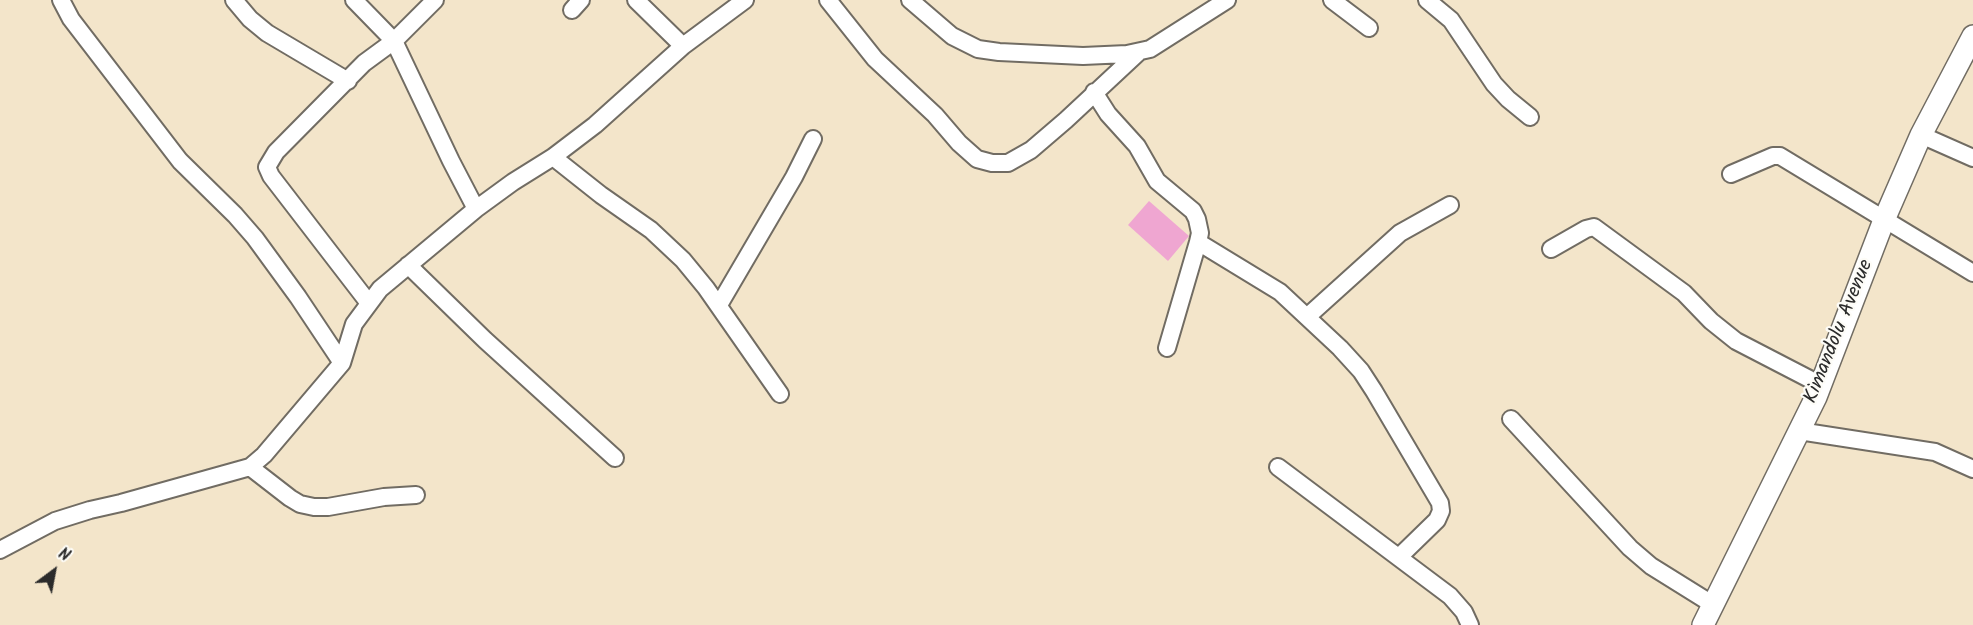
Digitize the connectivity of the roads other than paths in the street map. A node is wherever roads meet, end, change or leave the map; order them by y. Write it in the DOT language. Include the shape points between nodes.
graph roads {
  1 [pos="61,0"];
  2 [pos="234,0"];
  3 [pos="354,0"];
  4 [pos="435,0"];
  5 [pos="636,0"];
  6 [pos="745,0"];
  7 [pos="828,0"];
  8 [pos="910,0"];
  9 [pos="1227,0"];
  10 [pos="1332,0"];
  11 [pos="1427,0"];
  12 [pos="1369,28"];
  13 [pos="394,41"];
  14 [pos="1972,41"];
  15 [pos="683,46"];
  16 [pos="1139,52"];
  17 [pos="348,81"];
  18 [pos="1094,92"];
  19 [pos="1530,117"];
  20 [pos="1921,135"];
  21 [pos="813,139"];
  22 [pos="553,157"];
  23 [pos="1973,158"];
  24 [pos="1731,174"];
  25 [pos="1450,205"];
  26 [pos="476,209"];
  27 [pos="1884,220"];
  28 [pos="1198,242"];
  29 [pos="1551,249"];
  30 [pos="408,266"];
  31 [pos="1973,273"];
  32 [pos="368,302"];
  33 [pos="719,305"];
  34 [pos="1308,316"];
  35 [pos="1167,348"];
  36 [pos="342,363"];
  37 [pos="1821,385"];
  38 [pos="780,394"];
  39 [pos="1511,418"];
  40 [pos="1799,431"];
  41 [pos="615,458"];
  42 [pos="250,467"];
  43 [pos="1278,467"];
  44 [pos="1973,469"];
  45 [pos="416,495"];
  46 [pos="0,550"];
  47 [pos="1399,557"];
  48 [pos="1712,604"];
  49 [pos="1470,625"];
  50 [pos="1703,625"];
  1 -- 36 [label="street" via="71,19 175,154 255,238"];
  2 -- 17 [label="street" via="267,33"];
  3 -- 13 [label="street"];
  4 -- 13 [label="street"];
  5 -- 15 [label="street"];
  6 -- 15 [label="street"];
  7 -- 18 [label="street" via="875,59 977,159 1008,163 1031,150"];
  8 -- 16 [label="street" via="947,33 978,49 1083,56"];
  9 -- 16 [label="street" via="1150,49"];
  10 -- 12 [label="street"];
  11 -- 19 [label="street" via="1451,20 1494,84"];
  13 -- 17 [label="street" via="364,63"];
  13 -- 26 [label="street"];
  14 -- 20 [label="street, Kimandolu Avenue"];
  15 -- 22 [label="street"];
  16 -- 18 [label="street"];
  17 -- 32 [label="street" via="276,152 267,167"];
  18 -- 28 [label="street" via="1137,146 1157,181 1193,211 1200,232"];
  20 -- 23 [label="street"];
  20 -- 27 [label="street, Kimandolu Avenue"];
  21 -- 33 [label="street"];
  22 -- 26 [label="street"];
  22 -- 33 [label="street" via="664,241"];
  24 -- 27 [label="street" via="1780,156"];
  25 -- 34 [label="street" via="1400,233"];
  26 -- 30 [label="street"];
  27 -- 31 [label="street"];
  27 -- 37 [label="street, Kimandolu Avenue"];
  28 -- 34 [label="street" via="1280,292"];
  28 -- 35 [label="street"];
  29 -- 37 [label="street" via="1594,227 1684,293 1736,341"];
  30 -- 32 [label="street"];
  30 -- 41 [label="street"];
  32 -- 36 [label="street" via="354,324"];
  33 -- 38 [label="street"];
  34 -- 47 [label="street" via="1361,371 1440,503 1437,520"];
  36 -- 42 [label="street"];
  37 -- 40 [label="street, Kimandolu Avenue"];
  39 -- 48 [label="street" via="1630,548 1651,566"];
  40 -- 44 [label="street" via="1935,452"];
  40 -- 48 [label="street, Kimandolu Avenue"];
  42 -- 45 [label="street" via="290,498 314,507"];
  42 -- 46 [label="street" via="55,521"];
  43 -- 47 [label="street"];
  47 -- 49 [label="street" via="1450,596"];
  48 -- 50 [label="street, Kimandolu Avenue"];
}
